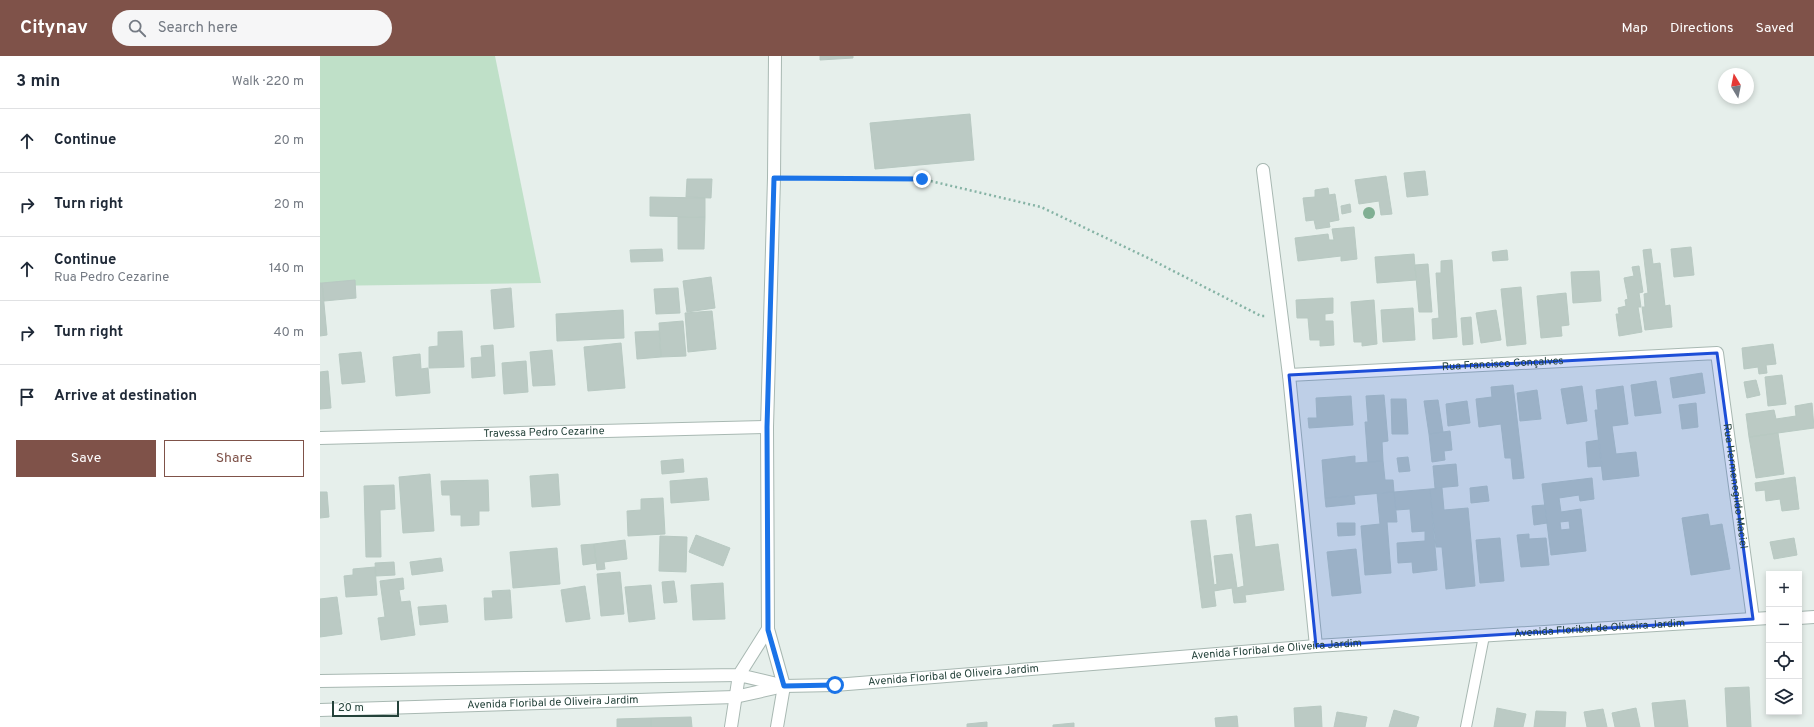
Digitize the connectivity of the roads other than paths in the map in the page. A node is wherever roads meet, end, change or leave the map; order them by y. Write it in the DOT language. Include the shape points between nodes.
graph roads {
  1 [pos="776,56"];
  2 [pos="1263,170"];
  3 [pos="1717,353"];
  4 [pos="1288,375"];
  5 [pos="767,427"];
  6 [pos="320,438"];
  7 [pos="1814,617"];
  8 [pos="1766,618"];
  9 [pos="1802,618"];
  10 [pos="1753,619"];
  11 [pos="768,630"];
  12 [pos="1484,636"];
  13 [pos="1316,646"];
  14 [pos="739,675"];
  15 [pos="320,681"];
  16 [pos="784,686"];
  17 [pos="735,697"];
  18 [pos="320,710"];
  19 [pos="731,727"];
  20 [pos="778,727"];
  21 [pos="1466,727"];
  1 -- 5 [label="street"];
  2 -- 4 [label="street"];
  3 -- 4 [label="street, Rua Francisco Gonçalves"];
  3 -- 10 [label="street, Rua Hermenegildo Maciel"];
  4 -- 13 [label="street"];
  5 -- 6 [label="street, Travessa Pedro Cezarine"];
  5 -- 11 [label="street"];
  7 -- 9 [label="street"];
  8 -- 10 [label="street, Avenida Floribal de Oliveira Jardim"];
  10 -- 12 [label="street, Avenida Floribal de Oliveira Jardim"];
  11 -- 14 [label="street"];
  11 -- 16 [label="street"];
  12 -- 13 [label="street, Avenida Floribal de Oliveira Jardim"];
  12 -- 21 [label="lane"];
  13 -- 16 [label="street, Avenida Floribal de Oliveira Jardim" via="835,685"];
  14 -- 15 [label="street, Avenida Floribal de Oliveira Jardim"];
  14 -- 16 [label="street, Avenida Floribal de Oliveira Jardim"];
  14 -- 17 [label="street"];
  16 -- 17 [label="street, Avenida Floribal de Oliveira Jardim"];
  16 -- 20 [label="street"];
  17 -- 18 [label="street, Avenida Floribal de Oliveira Jardim"];
  17 -- 19 [label="street"];
}
